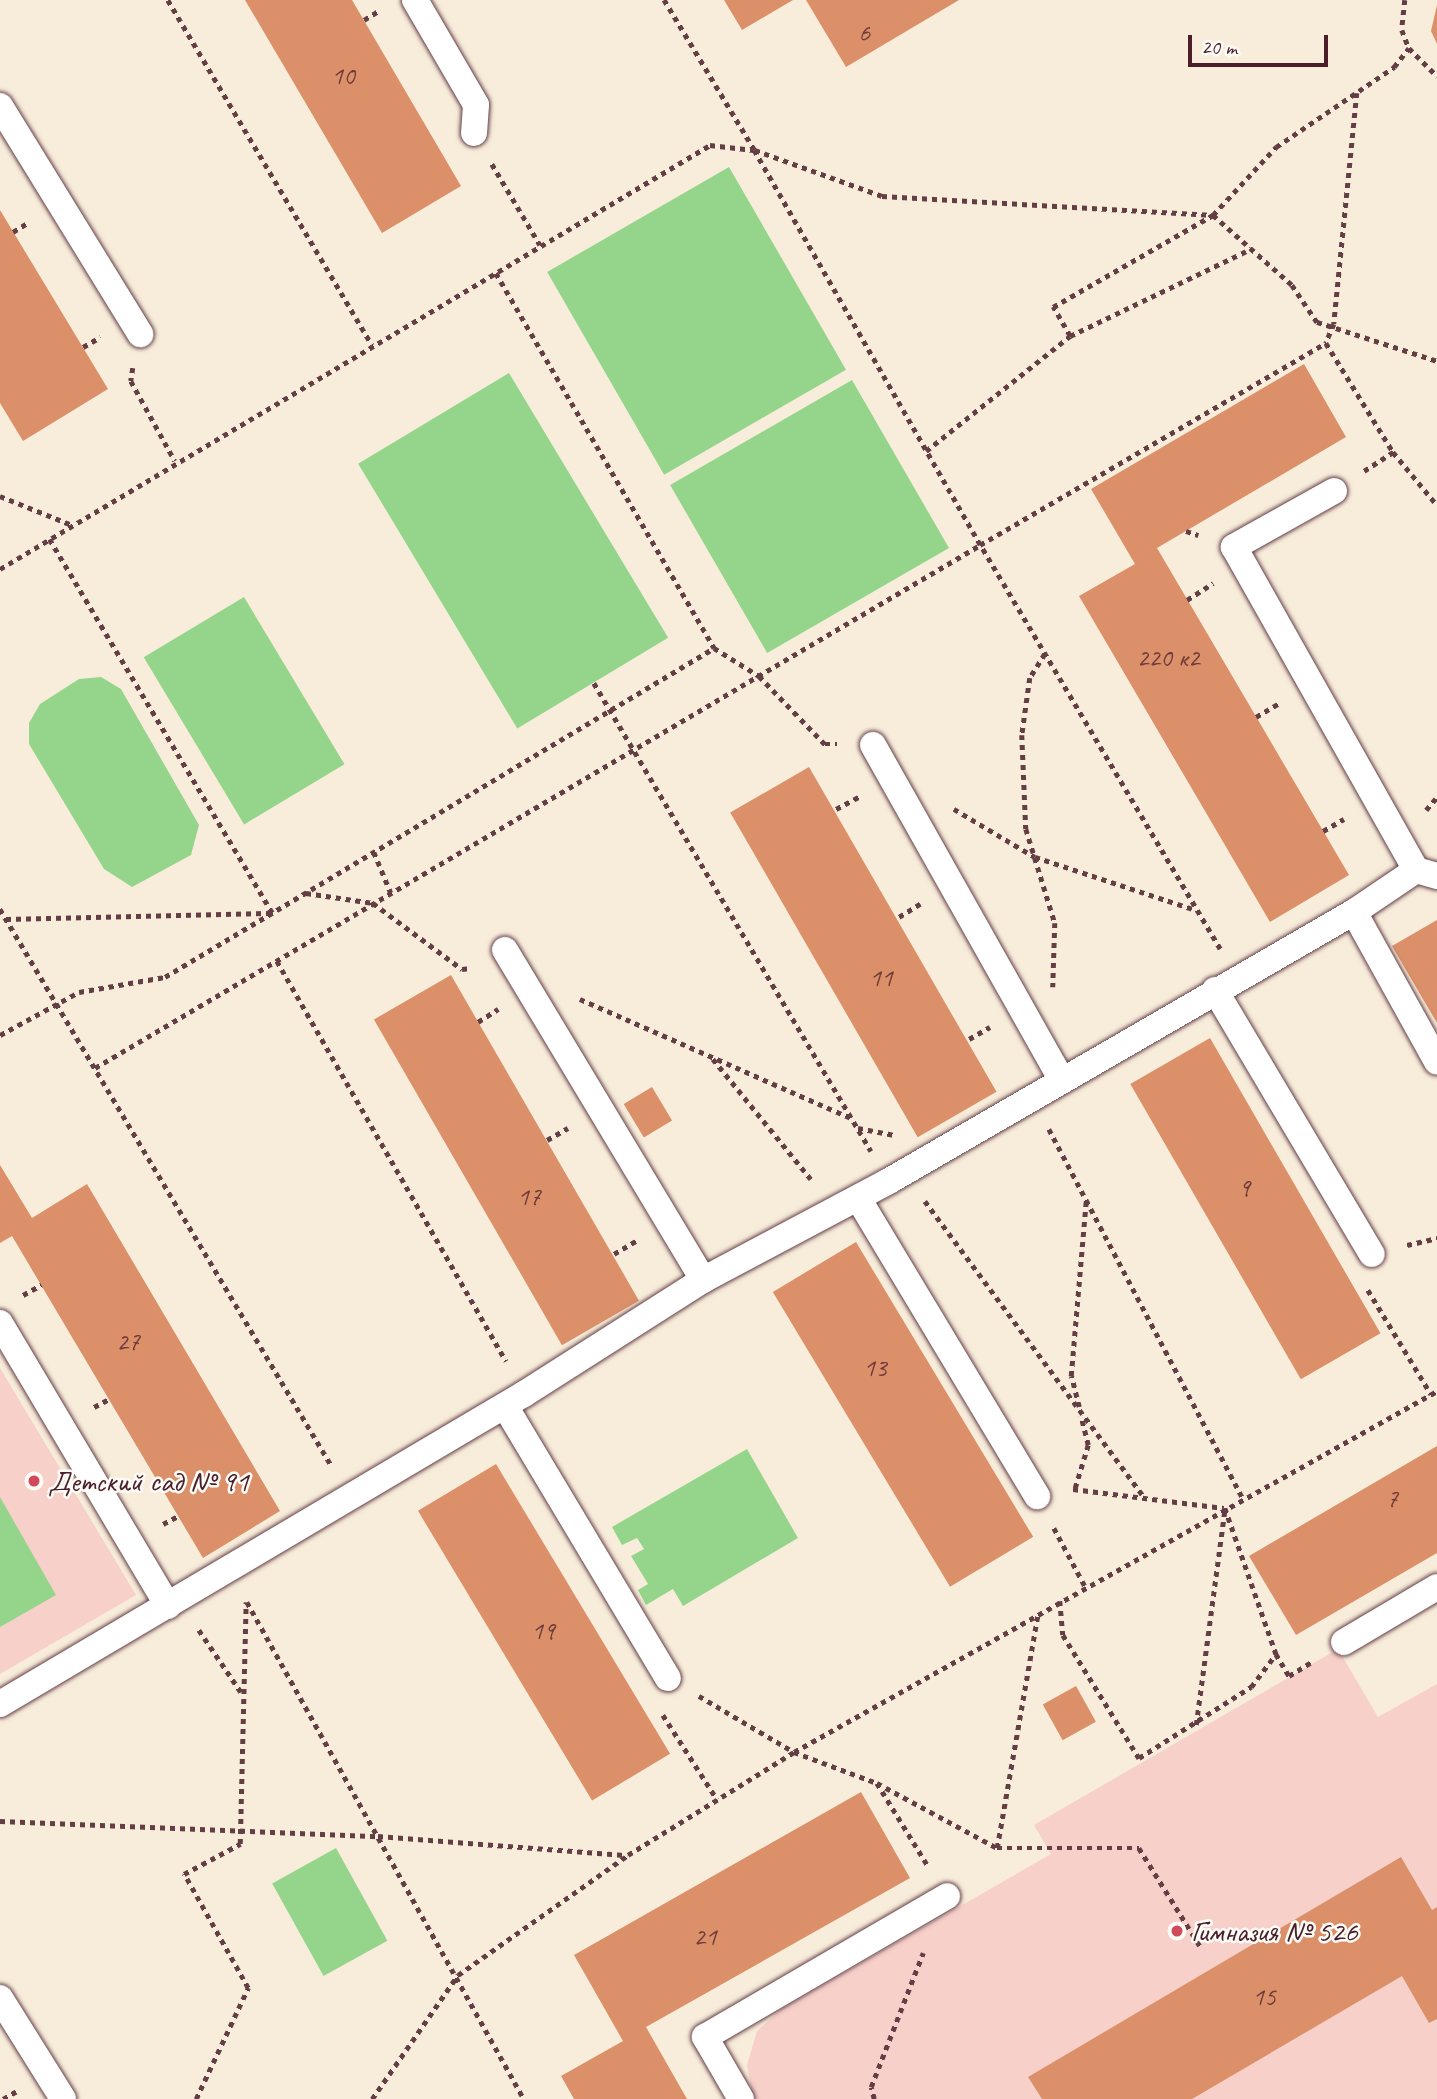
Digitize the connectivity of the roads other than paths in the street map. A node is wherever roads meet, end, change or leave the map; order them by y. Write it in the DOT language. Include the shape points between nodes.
graph roads {
  1 [pos="415,0"];
  2 [pos="0,106"];
  3 [pos="474,133"];
  4 [pos="140,334"];
  5 [pos="1334,491"];
  6 [pos="873,745"];
  7 [pos="1426,873"];
  8 [pos="1354,912"];
  9 [pos="512,962"];
  10 [pos="1215,990"];
  11 [pos="1437,1062"];
  12 [pos="1060,1077"];
  13 [pos="847,1204"];
  14 [pos="1366,1265"];
  15 [pos="703,1280"];
  16 [pos="0,1323"];
  17 [pos="515,1400"];
  18 [pos="1033,1490"];
  19 [pos="1437,1587"];
  20 [pos="167,1606"];
  21 [pos="1344,1642"];
  22 [pos="668,1678"];
  23 [pos="0,1704"];
  24 [pos="935,1902"];
  25 [pos="0,1998"];
  26 [pos="62,2099"];
  27 [pos="741,2099"];
  1 -- 3 [label="lane" via="476,105"];
  2 -- 4 [label="lane"];
  5 -- 7 [label="lane" via="1234,547"];
  6 -- 12 [label="lane"];
  7 -- 8 [label="lane"];
  8 -- 10 [label="lane"];
  8 -- 11 [label="lane"];
  9 -- 15 [label="lane"];
  10 -- 12 [label="lane"];
  10 -- 14 [label="lane"];
  12 -- 13 [label="lane"];
  13 -- 15 [label="lane"];
  13 -- 18 [label="lane"];
  15 -- 17 [label="lane"];
  16 -- 20 [label="lane"];
  17 -- 20 [label="lane"];
  17 -- 22 [label="lane"];
  19 -- 21 [label="lane"];
  20 -- 23 [label="lane"];
  24 -- 27 [label="lane" via="705,2037"];
  25 -- 26 [label="lane"];
}
